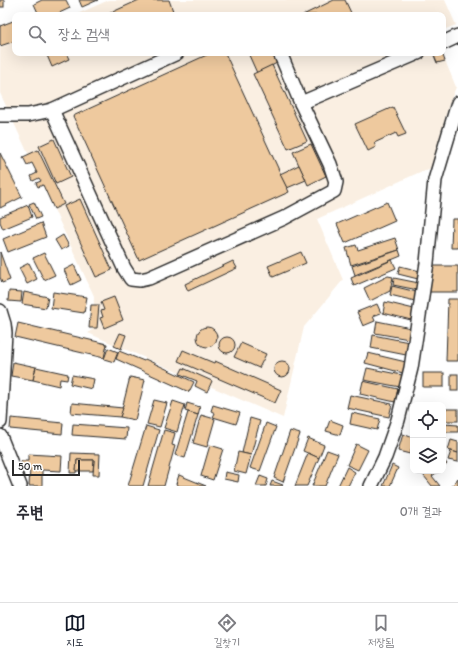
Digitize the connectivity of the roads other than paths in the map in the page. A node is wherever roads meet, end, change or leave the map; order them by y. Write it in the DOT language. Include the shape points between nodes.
graph roads {
  1 [pos="458,36"];
  2 [pos="446,42"];
  3 [pos="170,56"];
  4 [pos="281,56"];
  5 [pos="411,56"];
  6 [pos="301,102"];
  7 [pos="458,103"];
  8 [pos="52,110"];
  9 [pos="4,115"];
  10 [pos="0,311"];
  11 [pos="0,422"];
  12 [pos="0,436"];
  13 [pos="20,486"];
  14 [pos="371,486"];
  1 -- 2 [label="street"];
  3 -- 8 [label="street"];
  4 -- 6 [label="street"];
  5 -- 6 [label="street"];
  6 -- 8 [label="street" via="330,164 336,182 334,191 284,218 140,280 131,279 124,268"];
  7 -- 14 [label="street" via="435,180 427,263 410,368 398,420"];
  8 -- 9 [label="street" via="28,115"];
  10 -- 11 [label="street" via="5,333"];
  12 -- 13 [label="street"];
}
